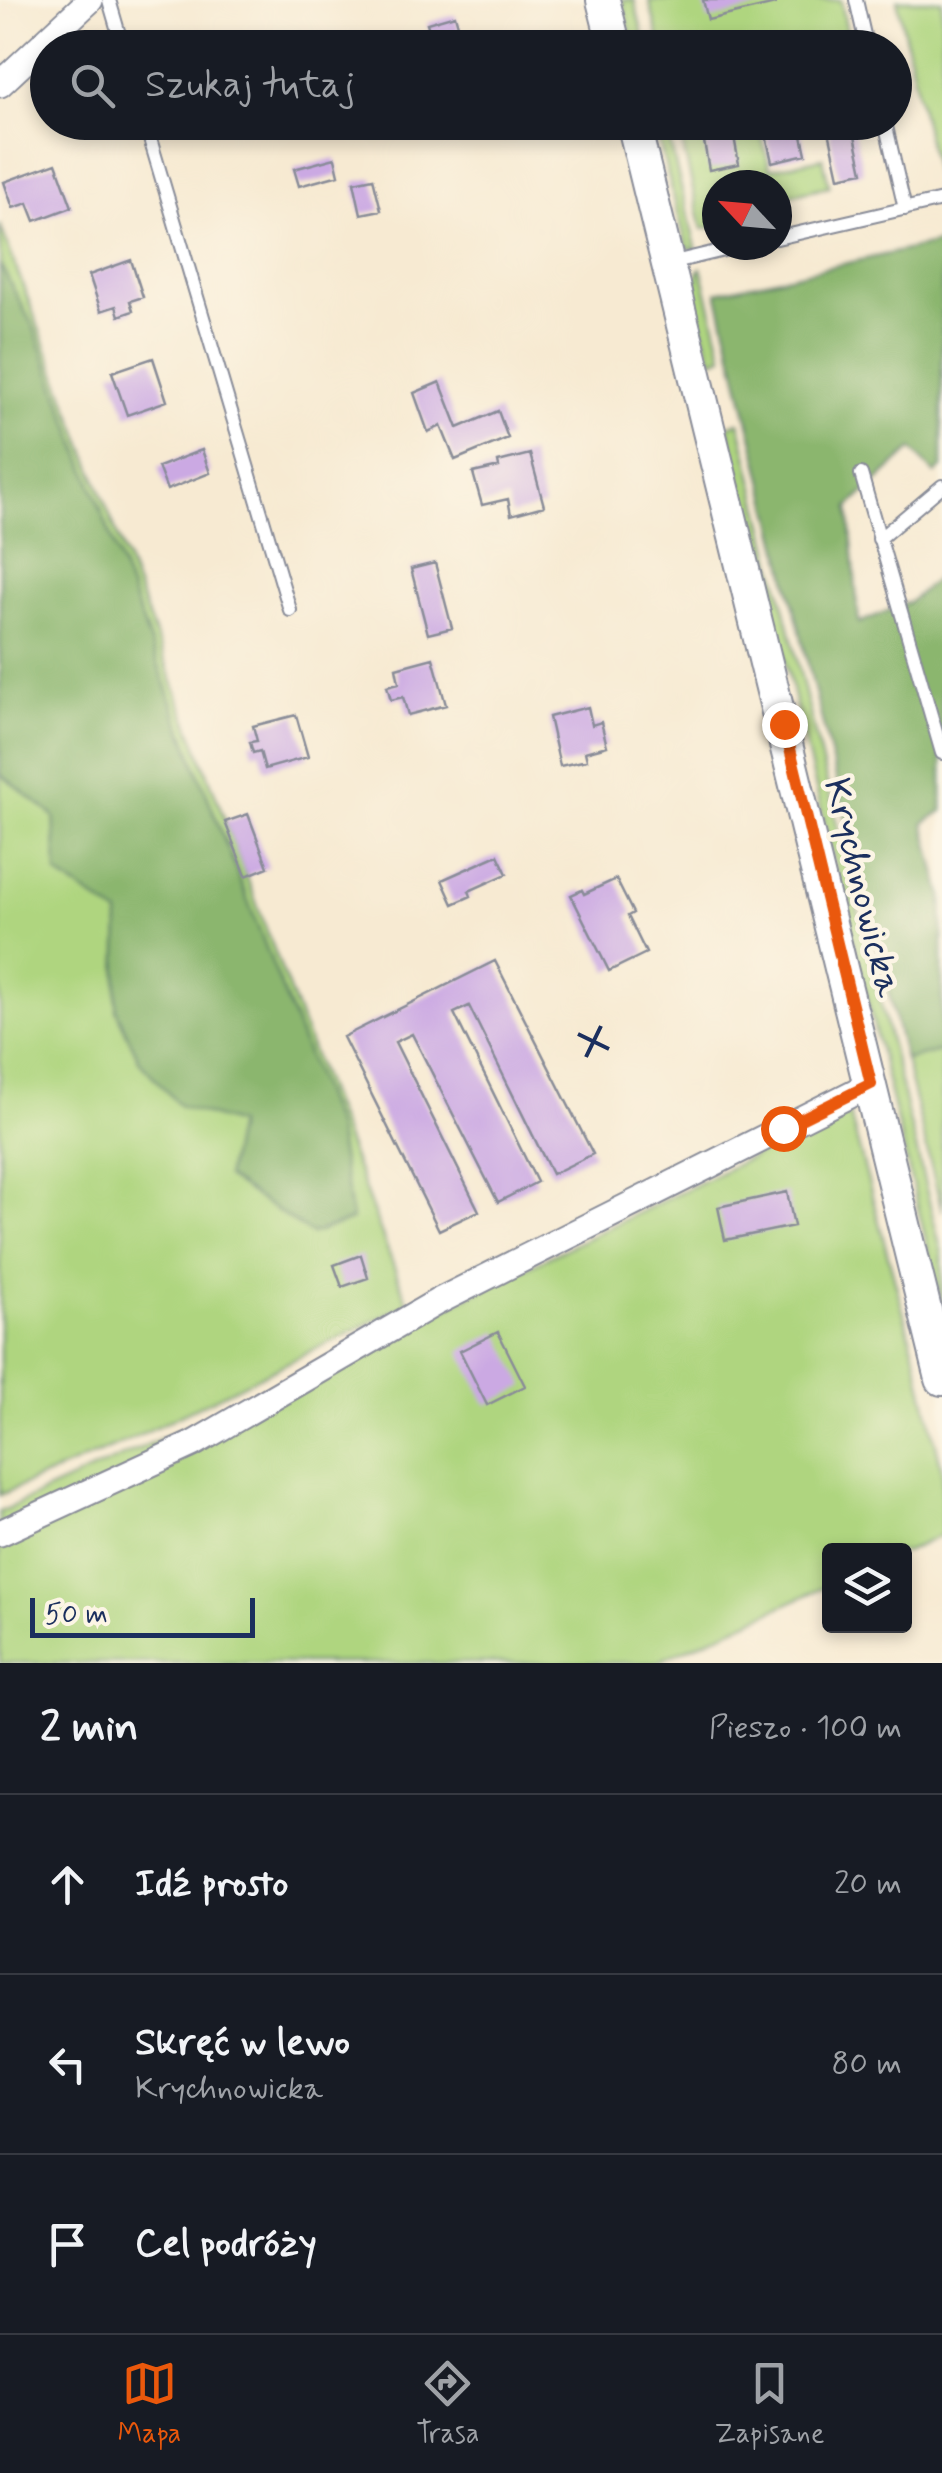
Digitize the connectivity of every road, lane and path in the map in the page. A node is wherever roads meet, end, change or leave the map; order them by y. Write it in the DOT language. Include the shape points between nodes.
graph roads {
  1 [pos="90,0"];
  2 [pos="109,0"];
  3 [pos="602,0"];
  4 [pos="856,0"];
  5 [pos="58,30"];
  6 [pos="118,30"];
  7 [pos="610,30"];
  8 [pos="863,30"];
  9 [pos="30,56"];
  10 [pos="0,84"];
  11 [pos="150,140"];
  12 [pos="638,140"];
  13 [pos="889,140"];
  14 [pos="942,200"];
  15 [pos="905,209"];
  16 [pos="792,235"];
  17 [pos="702,255"];
  18 [pos="669,263"];
  19 [pos="861,474"];
  20 [pos="942,486"];
  21 [pos="879,539"];
  22 [pos="290,610"];
  23 [pos="942,753"];
  24 [pos="871,1084"];
  25 [pos="942,1379"];
  26 [pos="0,1533"];
  1 -- 5 [label="street"];
  2 -- 6 [label="lane"];
  3 -- 7 [label="street"];
  4 -- 8 [label="lane"];
  9 -- 10 [label="street"];
  11 -- 22 [label="lane"];
  12 -- 18 [label="street, Krychnowicka"];
  13 -- 15 [label="lane"];
  14 -- 15 [label="lane"];
  15 -- 16 [label="lane"];
  17 -- 18 [label="lane"];
  18 -- 24 [label="street, Krychnowicka"];
  19 -- 21 [label="lane"];
  20 -- 21 [label="lane"];
  21 -- 23 [label="lane"];
  24 -- 25 [label="street, Krychnowicka"];
  24 -- 26 [label="street" via="437,1302 193,1444"];
}
